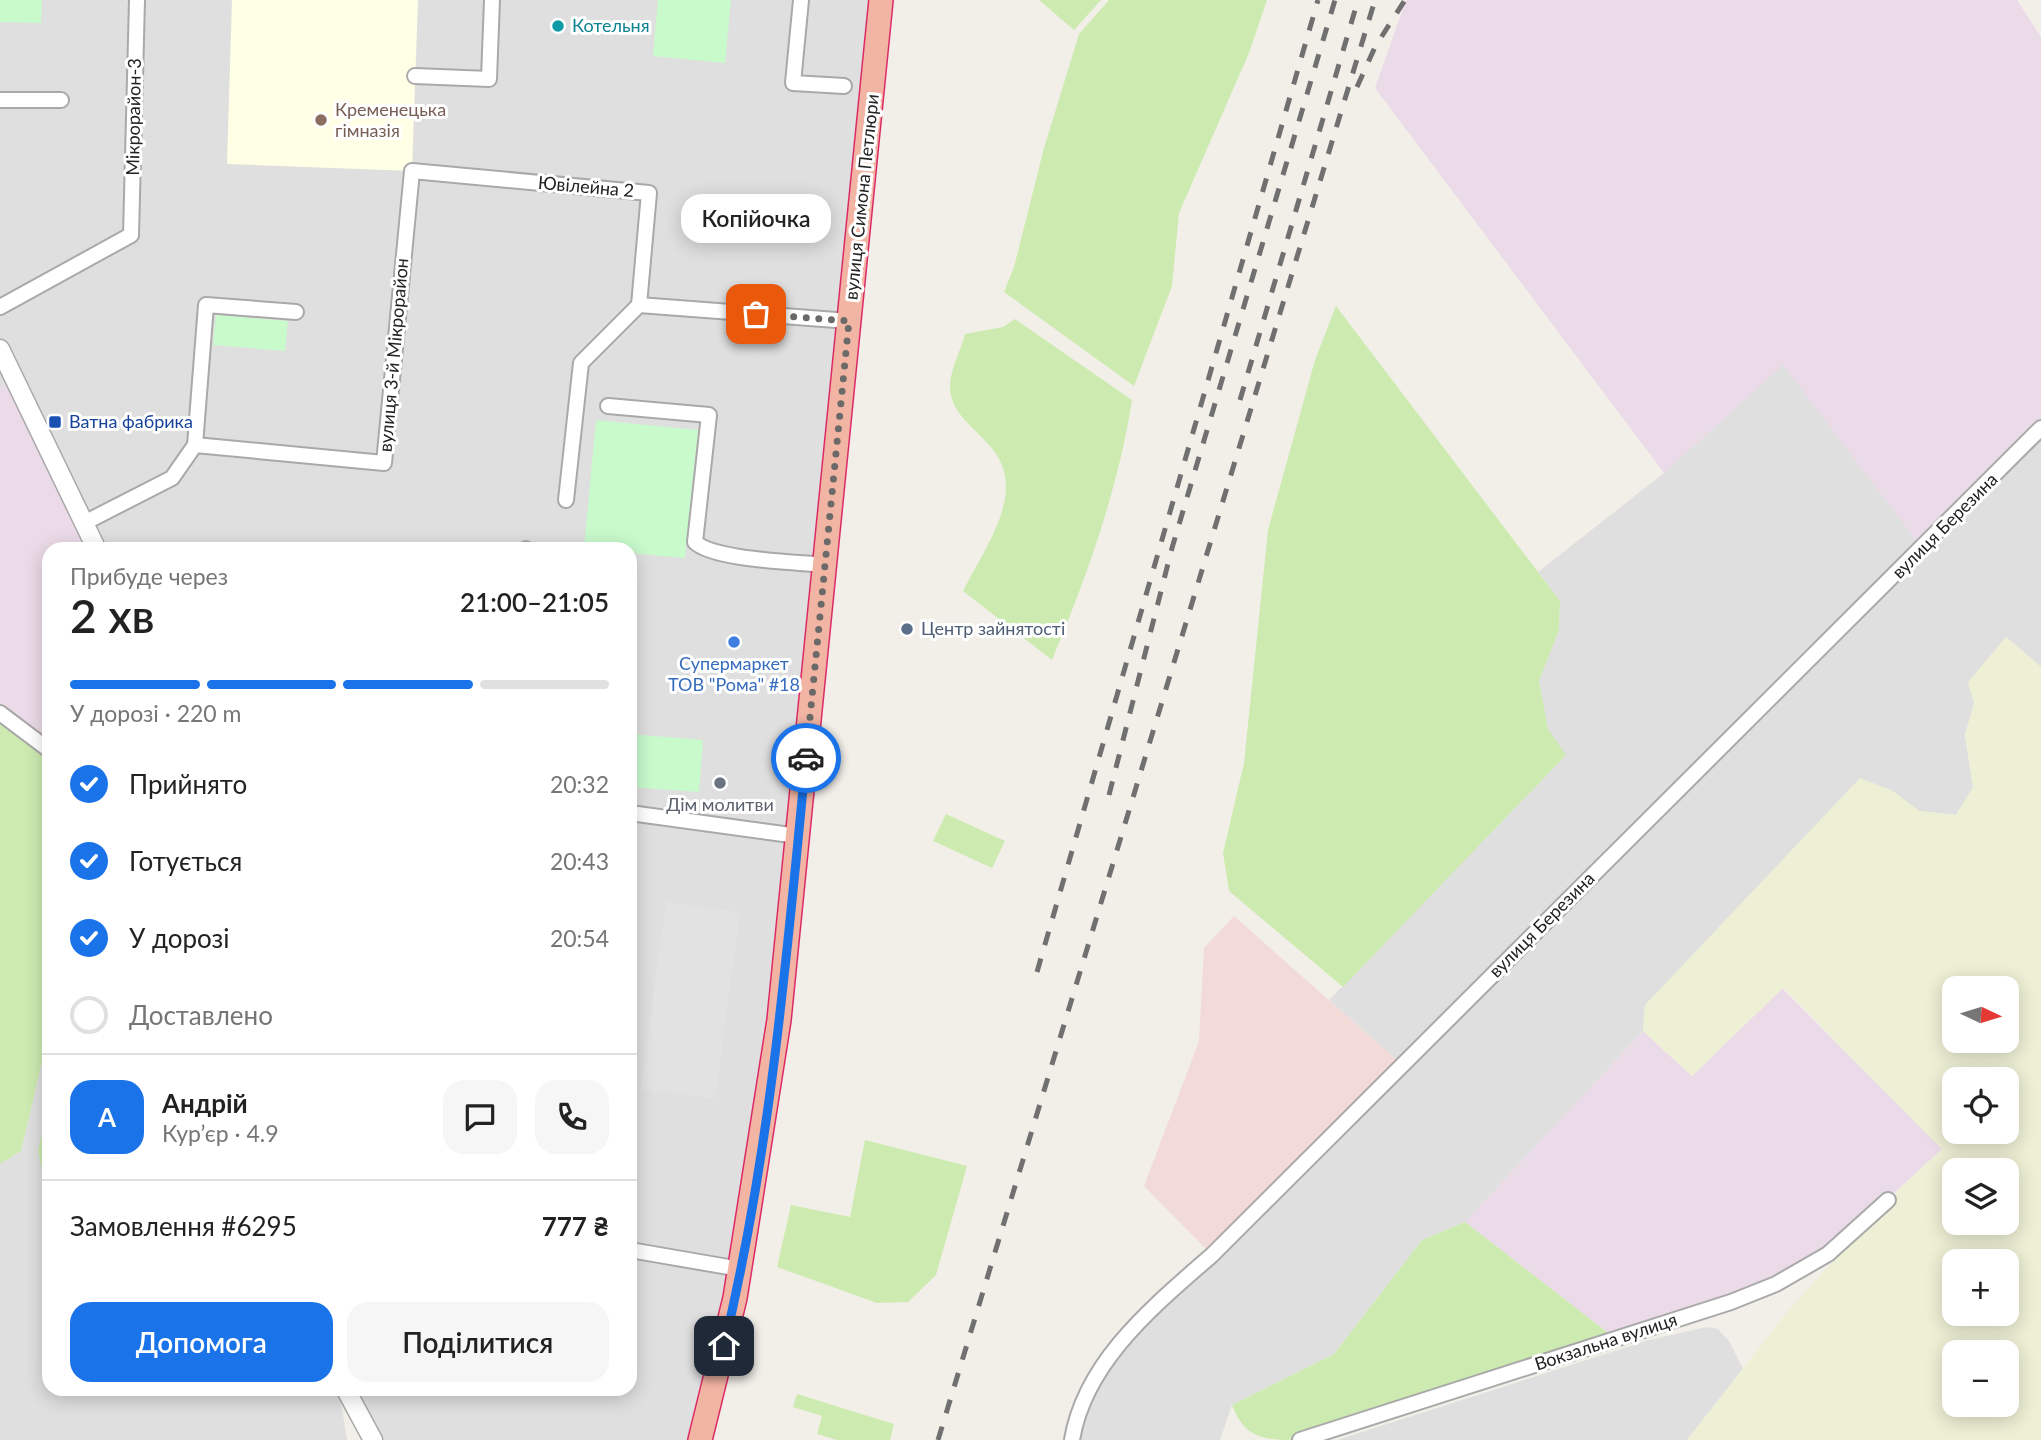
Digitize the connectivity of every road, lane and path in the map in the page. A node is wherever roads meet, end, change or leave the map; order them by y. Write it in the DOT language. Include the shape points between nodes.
graph roads {
  1 [pos="137,0"];
  2 [pos="492,0"];
  3 [pos="801,0"];
  4 [pos="881,0"];
  5 [pos="415,76"];
  6 [pos="845,86"];
  7 [pos="0,100"];
  8 [pos="61,100"];
  9 [pos="412,171"];
  10 [pos="639,304"];
  11 [pos="0,307"];
  12 [pos="296,312"];
  13 [pos="849,321"];
  14 [pos="0,349"];
  15 [pos="608,406"];
  16 [pos="2041,428"];
  17 [pos="195,445"];
  18 [pos="566,500"];
  19 [pos="84,523"];
  20 [pos="93,542"];
  21 [pos="815,564"];
  22 [pos="0,713"];
  23 [pos="42,745"];
  24 [pos="637,814"];
  25 [pos="798,836"];
  26 [pos="1888,1200"];
  27 [pos="637,1251"];
  28 [pos="740,1269"];
  29 [pos="349,1396"];
  30 [pos="373,1440"];
  31 [pos="700,1440"];
  32 [pos="1072,1440"];
  33 [pos="1300,1440"];
  1 -- 11 [label="street, Мікрорайон-3" via="131,235"];
  2 -- 5 [label="street" via="489,79"];
  3 -- 6 [label="street" via="793,83"];
  4 -- 13 [label="highway, вулиця Симона Петлюри"];
  7 -- 8 [label="street"];
  9 -- 10 [label="street, Ювілейна 2" via="649,193"];
  9 -- 17 [label="street, вулиця 3-й Мікрорайон" via="384,463"];
  10 -- 13 [label="street"];
  10 -- 18 [label="street" via="581,363"];
  12 -- 17 [label="street" via="206,305"];
  13 -- 21 [label="highway, вулиця Симона Петлюри"];
  14 -- 19 [label="street"];
  15 -- 21 [label="street" via="709,415 695,542 701,548"];
  16 -- 32 [label="street, вулиця Березина" via="1212,1255 1146,1312 1096,1375 1076,1416"];
  17 -- 19 [label="street" via="172,478"];
  19 -- 20 [label="street"];
  21 -- 25 [label="highway, вулиця Симона Петлюри"];
  22 -- 23 [label="street"];
  24 -- 25 [label="street"];
  25 -- 28 [label="highway, вулиця Симона Петлюри" via="779,1020"];
  26 -- 33 [label="street, Вокзальна вулиця" via="1828,1254 1776,1284"];
  27 -- 28 [label="street"];
  28 -- 31 [label="highway, вулиця Симона Петлюри"];
  29 -- 30 [label="street"];
}
